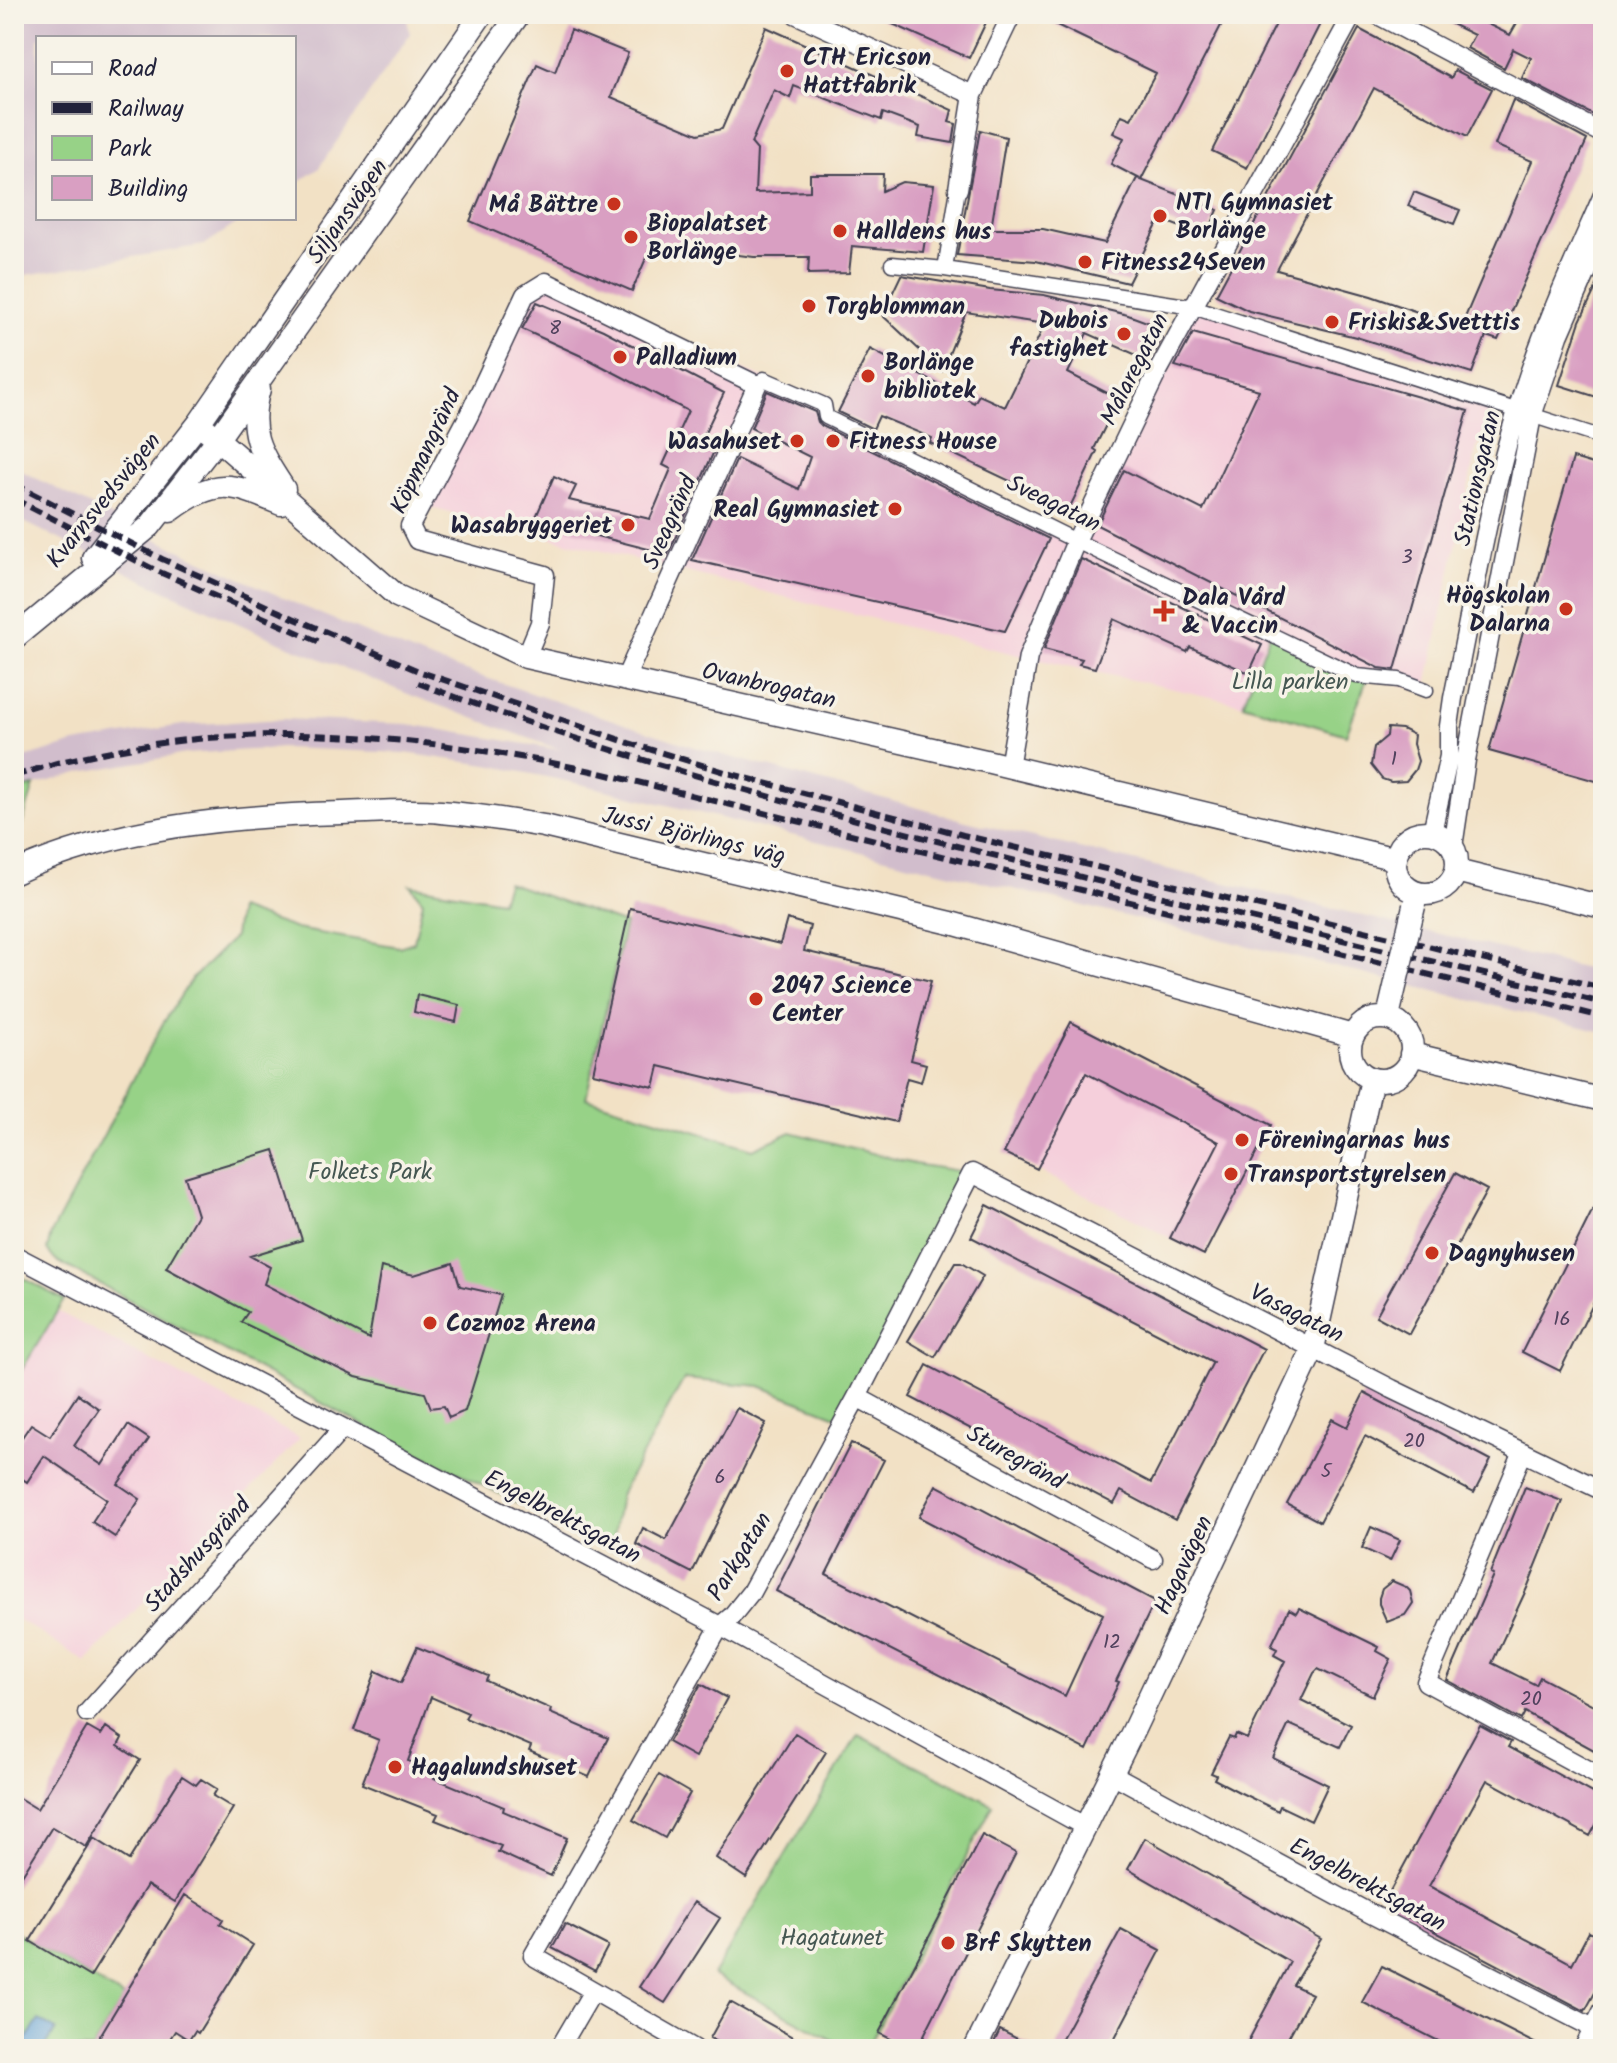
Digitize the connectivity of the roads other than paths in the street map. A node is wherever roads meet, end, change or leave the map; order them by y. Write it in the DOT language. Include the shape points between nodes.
graph roads {
  1 [pos="482,14"];
  2 [pos="519,14"];
  3 [pos="795,14"];
  4 [pos="1012,14"];
  5 [pos="1353,14"];
  6 [pos="1376,14"];
  7 [pos="973,95"];
  8 [pos="1603,134"];
  9 [pos="958,189"];
  10 [pos="1603,195"];
  11 [pos="1603,235"];
  12 [pos="892,264"];
  13 [pos="945,269"];
  14 [pos="546,282"];
  15 [pos="1193,307"];
  16 [pos="264,372"];
  17 [pos="757,385"];
  18 [pos="1524,413"];
  19 [pos="199,423"];
  20 [pos="1603,438"];
  21 [pos="217,440"];
  22 [pos="298,511"];
  23 [pos="150,526"];
  24 [pos="1076,541"];
  25 [pos="47,609"];
  26 [pos="14,638"];
  27 [pos="526,657"];
  28 [pos="625,679"];
  29 [pos="1426,690"];
  30 [pos="1009,767"];
  31 [pos="1432,832"];
  32 [pos="1453,847"];
  33 [pos="1396,859"];
  34 [pos="1456,871"];
  35 [pos="14,873"];
  36 [pos="1415,899"];
  37 [pos="1603,907"];
  38 [pos="1389,1014"];
  39 [pos="1353,1036"];
  40 [pos="1411,1054"];
  41 [pos="1372,1079"];
  42 [pos="1603,1100"];
  43 [pos="972,1173"];
  44 [pos="14,1255"];
  45 [pos="1313,1349"];
  46 [pos="857,1397"];
  47 [pos="343,1428"];
  48 [pos="1523,1452"];
  49 [pos="1603,1491"];
  50 [pos="1153,1559"];
  51 [pos="720,1626"];
  52 [pos="87,1713"];
  53 [pos="1112,1774"];
  54 [pos="1603,1778"];
  55 [pos="1086,1827"];
  56 [pos="593,1991"];
  57 [pos="1603,2010"];
  58 [pos="1599,2031"];
  59 [pos="559,2049"];
  60 [pos="695,2049"];
  61 [pos="975,2049"];
  62 [pos="1583,2049"];
  1 -- 19 [label="street, Siljansvägen"];
  2 -- 16 [label="street, Siljansvägen"];
  3 -- 7 [label="street"];
  4 -- 7 [label="street"];
  5 -- 15 [label="street, Målaregatan"];
  6 -- 8 [label="street"];
  7 -- 9 [label="street"];
  9 -- 13 [label="street"];
  10 -- 18 [label="street, Stationsgatan" via="1545,326"];
  11 -- 18 [label="street, Stationsgatan"];
  12 -- 13 [label="street"];
  13 -- 15 [label="street"];
  14 -- 17 [label="street, Sveagatan"];
  14 -- 27 [label="street, Köpmangränd" via="525,295 410,526 417,540 545,575 540,623"];
  15 -- 18 [label="street"];
  15 -- 24 [label="street, Målaregatan"];
  16 -- 21 [label="street, Siljansvägen"];
  16 -- 22 [label="street" via="253,409 254,429 260,451"];
  17 -- 24 [label="street, Sveagatan" via="764,379 824,405 826,417"];
  17 -- 28 [label="street, Sveagränd"];
  18 -- 20 [label="street"];
  18 -- 31 [label="street, Stationsgatan" via="1503,464 1453,698 1449,756"];
  18 -- 32 [label="street, Stationsgatan"];
  19 -- 21 [label="street, Ovanbrogatan"];
  19 -- 25 [label="street, Kvarnsvedsvägen" via="111,538"];
  21 -- 22 [label="street, Ovanbrogatan"];
  21 -- 23 [label="street, Kvarnsvedsvägen"];
  22 -- 23 [label="street" via="241,487 223,486 189,497"];
  22 -- 27 [label="street, Ovanbrogatan" via="397,596"];
  23 -- 25 [label="street, Kvarnsvedsvägen"];
  24 -- 29 [label="street, Sveagatan" via="1357,676 1399,680"];
  24 -- 30 [label="street, Målaregatan" via="1028,657"];
  25 -- 26 [label="street, Kvarnsvedsvägen"];
  27 -- 28 [label="street, Ovanbrogatan"];
  28 -- 30 [label="street, Ovanbrogatan"];
  30 -- 33 [label="street, Ovanbrogatan"];
  31 -- 32 [label="street"];
  31 -- 33 [label="street" via="1404,841"];
  32 -- 34 [label="street"];
  33 -- 36 [label="street" via="1400,879"];
  34 -- 36 [label="street" via="1436,892"];
  34 -- 37 [label="street"];
  35 -- 39 [label="street, Jussi Björlings väg" via="121,836 205,821 389,812 499,819 951,923"];
  36 -- 38 [label="street, bridge"];
  38 -- 39 [label="street" via="1367,1021"];
  38 -- 40 [label="street" via="1409,1036"];
  39 -- 41 [label="street" via="1355,1067"];
  40 -- 41 [label="street" via="1393,1078"];
  40 -- 42 [label="street"];
  41 -- 45 [label="street, Hagavägen"];
  43 -- 45 [label="street, Vasagatan"];
  43 -- 46 [label="street, Parkgatan"];
  44 -- 47 [label="street, Engelbrektsgatan"];
  45 -- 48 [label="street, Vasagatan"];
  45 -- 53 [label="street, Hagavägen"];
  46 -- 50 [label="street, Sturegränd"];
  46 -- 51 [label="street, Parkgatan" via="751,1592"];
  47 -- 51 [label="street, Engelbrektsgatan"];
  47 -- 52 [label="street, Stadshusgränd"];
  48 -- 49 [label="street, Vasagatan"];
  48 -- 54 [label="street" via="1426,1682"];
  51 -- 55 [label="street, Engelbrektsgatan"];
  51 -- 56 [label="street, Parkgatan" via="533,1956"];
  53 -- 55 [label="street, Hagavägen"];
  53 -- 58 [label="street, Engelbrektsgatan"];
  55 -- 61 [label="street, Hagavägen"];
  56 -- 59 [label="street"];
  56 -- 60 [label="street"];
  57 -- 58 [label="street"];
  58 -- 62 [label="street"];
}
